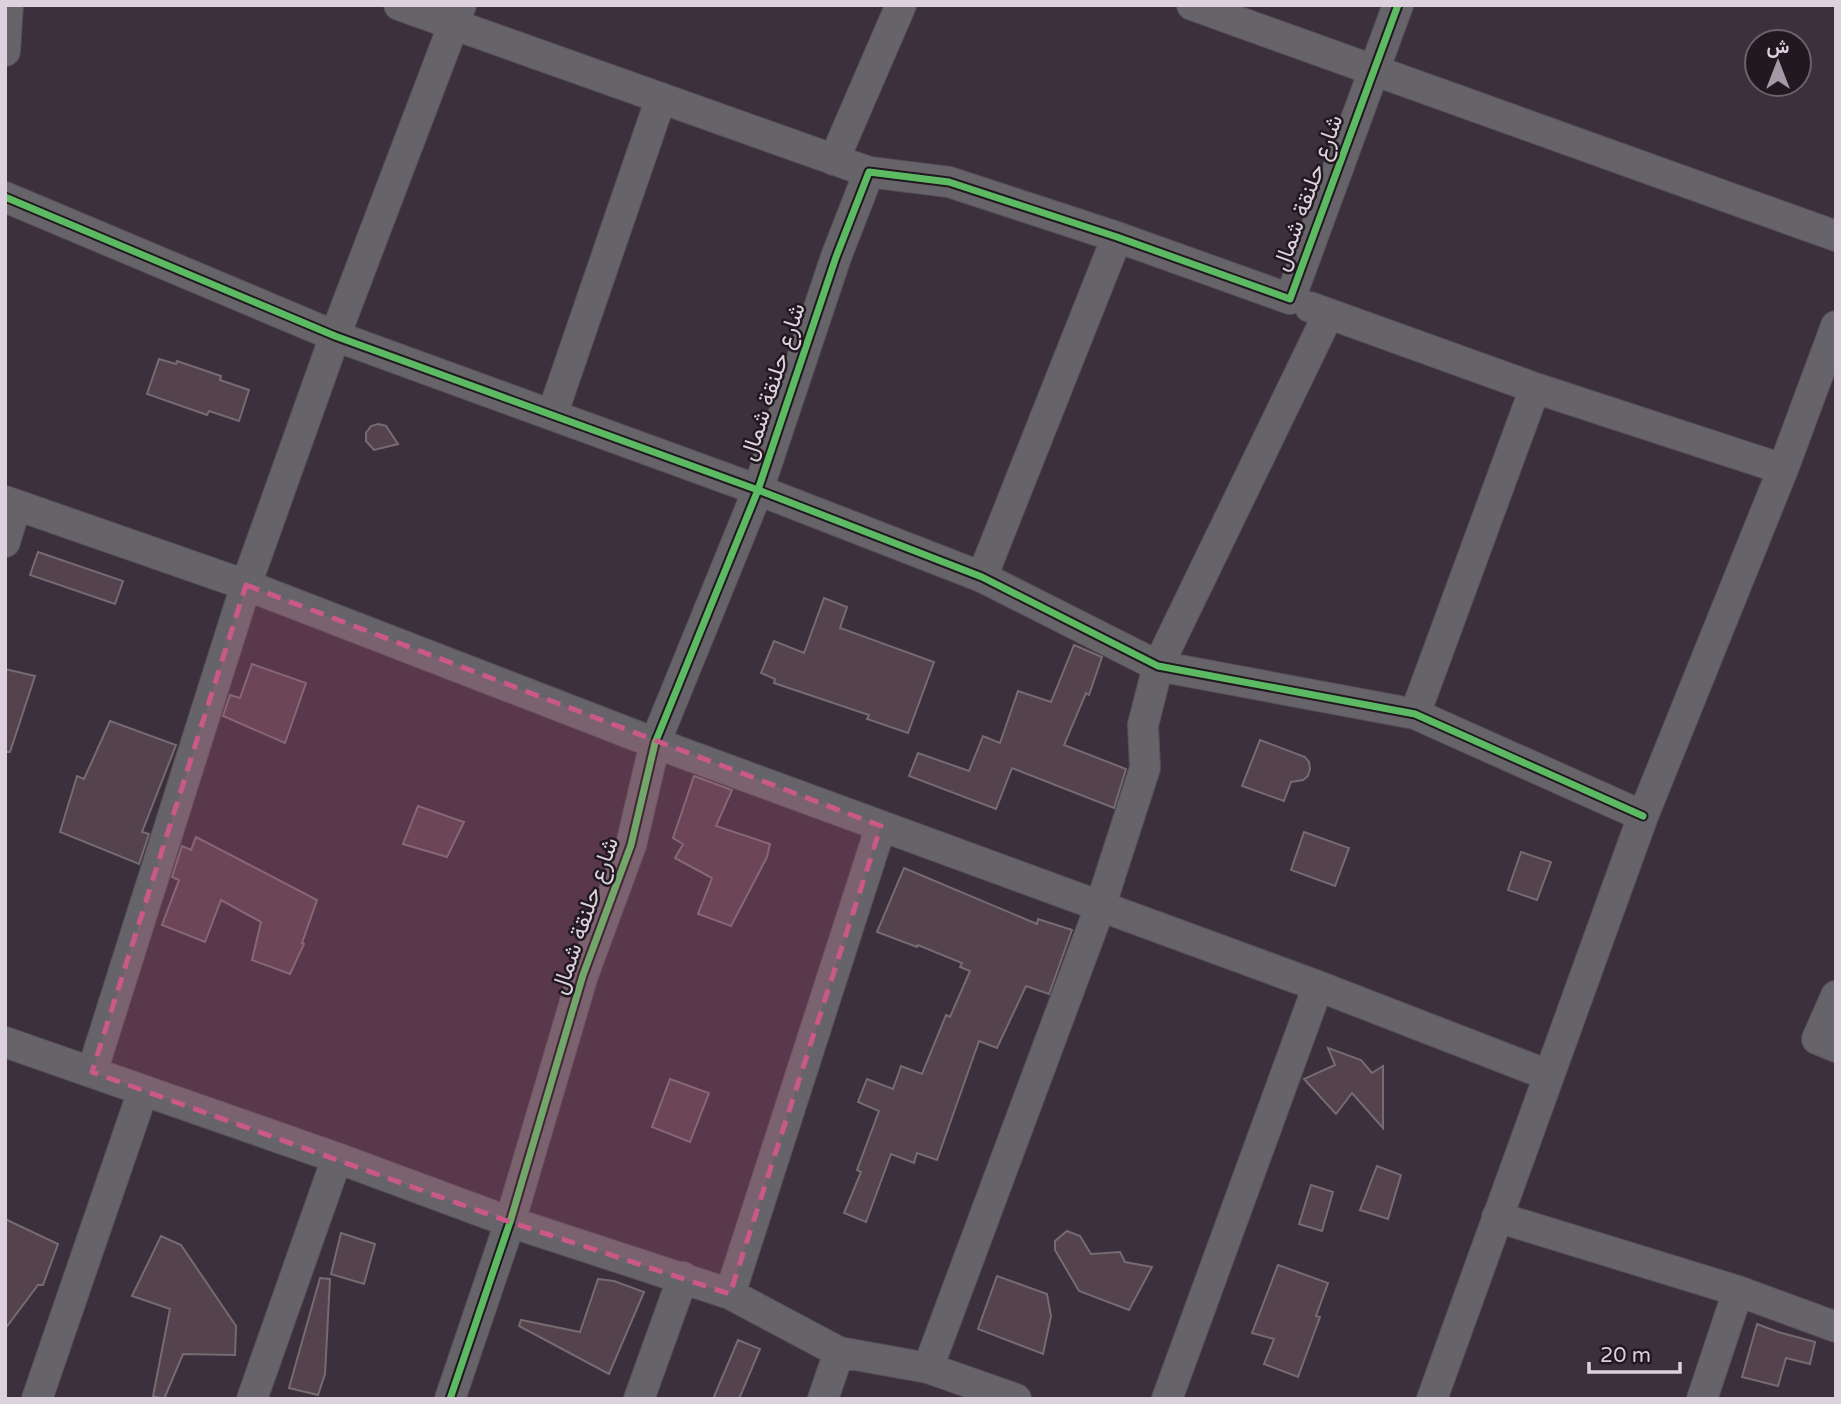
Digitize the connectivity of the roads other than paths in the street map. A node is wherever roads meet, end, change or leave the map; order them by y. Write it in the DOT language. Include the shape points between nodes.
graph roads {
  1 [pos="8,5"];
  2 [pos="399,5"];
  3 [pos="901,5"];
  4 [pos="1192,5"];
  5 [pos="1398,5"];
  6 [pos="457,14"];
  7 [pos="5,51"];
  8 [pos="1373,71"];
  9 [pos="661,98"];
  10 [pos="834,160"];
  11 [pos="869,172"];
  12 [pos="5,197"];
  13 [pos="1836,236"];
  14 [pos="1117,237"];
  15 [pos="1290,299"];
  16 [pos="1328,315"];
  17 [pos="1836,326"];
  18 [pos="335,336"];
  19 [pos="1828,370"];
  20 [pos="1535,388"];
  21 [pos="552,415"];
  22 [pos="1783,469"];
  23 [pos="758,490"];
  24 [pos="11,503"];
  25 [pos="5,542"];
  26 [pos="982,577"];
  27 [pos="246,585"];
  28 [pos="1158,666"];
  29 [pos="1415,714"];
  30 [pos="655,743"];
  31 [pos="1643,816"];
  32 [pos="881,826"];
  33 [pos="1100,907"];
  34 [pos="1318,986"];
  35 [pos="1836,996"];
  36 [pos="5,1042"];
  37 [pos="1836,1047"];
  38 [pos="92,1072"];
  39 [pos="1548,1076"];
  40 [pos="143,1091"];
  41 [pos="337,1157"];
  42 [pos="1497,1217"];
  43 [pos="510,1222"];
  44 [pos="683,1277"];
  45 [pos="1738,1291"];
  46 [pos="730,1294"];
  47 [pos="1836,1327"];
  48 [pos="839,1352"];
  49 [pos="928,1368"];
  50 [pos="37,1399"];
  51 [pos="252,1399"];
  52 [pos="450,1399"];
  53 [pos="639,1399"];
  54 [pos="823,1399"];
  55 [pos="1016,1399"];
  56 [pos="1167,1399"];
  57 [pos="1432,1399"];
  58 [pos="1702,1399"];
  1 -- 7 [label="street"];
  2 -- 6 [label="street"];
  3 -- 10 [label="street"];
  4 -- 8 [label="street"];
  5 -- 8 [label="street, شارع حلنقة شمال"];
  6 -- 9 [label="street"];
  6 -- 18 [label="street"];
  8 -- 13 [label="street"];
  8 -- 15 [label="street, شارع حلنقة شمال"];
  9 -- 10 [label="street"];
  9 -- 21 [label="street"];
  10 -- 11 [label="street"];
  11 -- 14 [label="street, شارع حلنقة شمال" via="949,182"];
  11 -- 23 [label="street, شارع حلنقة شمال"];
  12 -- 18 [label="street"];
  14 -- 15 [label="street, شارع حلنقة شمال"];
  14 -- 26 [label="street"];
  15 -- 16 [label="street"];
  16 -- 20 [label="street"];
  16 -- 28 [label="street"];
  17 -- 19 [label="street"];
  18 -- 21 [label="street"];
  18 -- 27 [label="street"];
  19 -- 22 [label="street"];
  20 -- 22 [label="street"];
  20 -- 29 [label="street"];
  21 -- 23 [label="street"];
  22 -- 31 [label="street"];
  23 -- 26 [label="street"];
  23 -- 30 [label="street, شارع حلنقة شمال"];
  24 -- 25 [label="street"];
  24 -- 27 [label="street"];
  26 -- 28 [label="street"];
  27 -- 30 [label="street"];
  27 -- 38 [label="street"];
  28 -- 29 [label="street"];
  28 -- 33 [label="street" via="1143,725 1145,768"];
  29 -- 31 [label="street"];
  30 -- 32 [label="street"];
  30 -- 43 [label="street, شارع حلنقة شمال" via="631,845 583,975"];
  31 -- 39 [label="street"];
  32 -- 33 [label="street"];
  32 -- 46 [label="street"];
  33 -- 34 [label="street"];
  33 -- 49 [label="street"];
  34 -- 39 [label="street"];
  34 -- 56 [label="street"];
  35 -- 37 [label="street" via="1817,1039"];
  36 -- 38 [label="street"];
  38 -- 40 [label="street"];
  39 -- 42 [label="street"];
  40 -- 41 [label="street"];
  40 -- 50 [label="street"];
  41 -- 43 [label="street"];
  41 -- 51 [label="street"];
  42 -- 45 [label="street"];
  42 -- 57 [label="street"];
  43 -- 44 [label="street"];
  43 -- 52 [label="street, شارع حلنقة شمال"];
  44 -- 46 [label="street"];
  44 -- 53 [label="street"];
  45 -- 47 [label="street"];
  45 -- 58 [label="street"];
  46 -- 48 [label="street"];
  48 -- 49 [label="street"];
  48 -- 54 [label="street"];
  49 -- 55 [label="street"];
}
